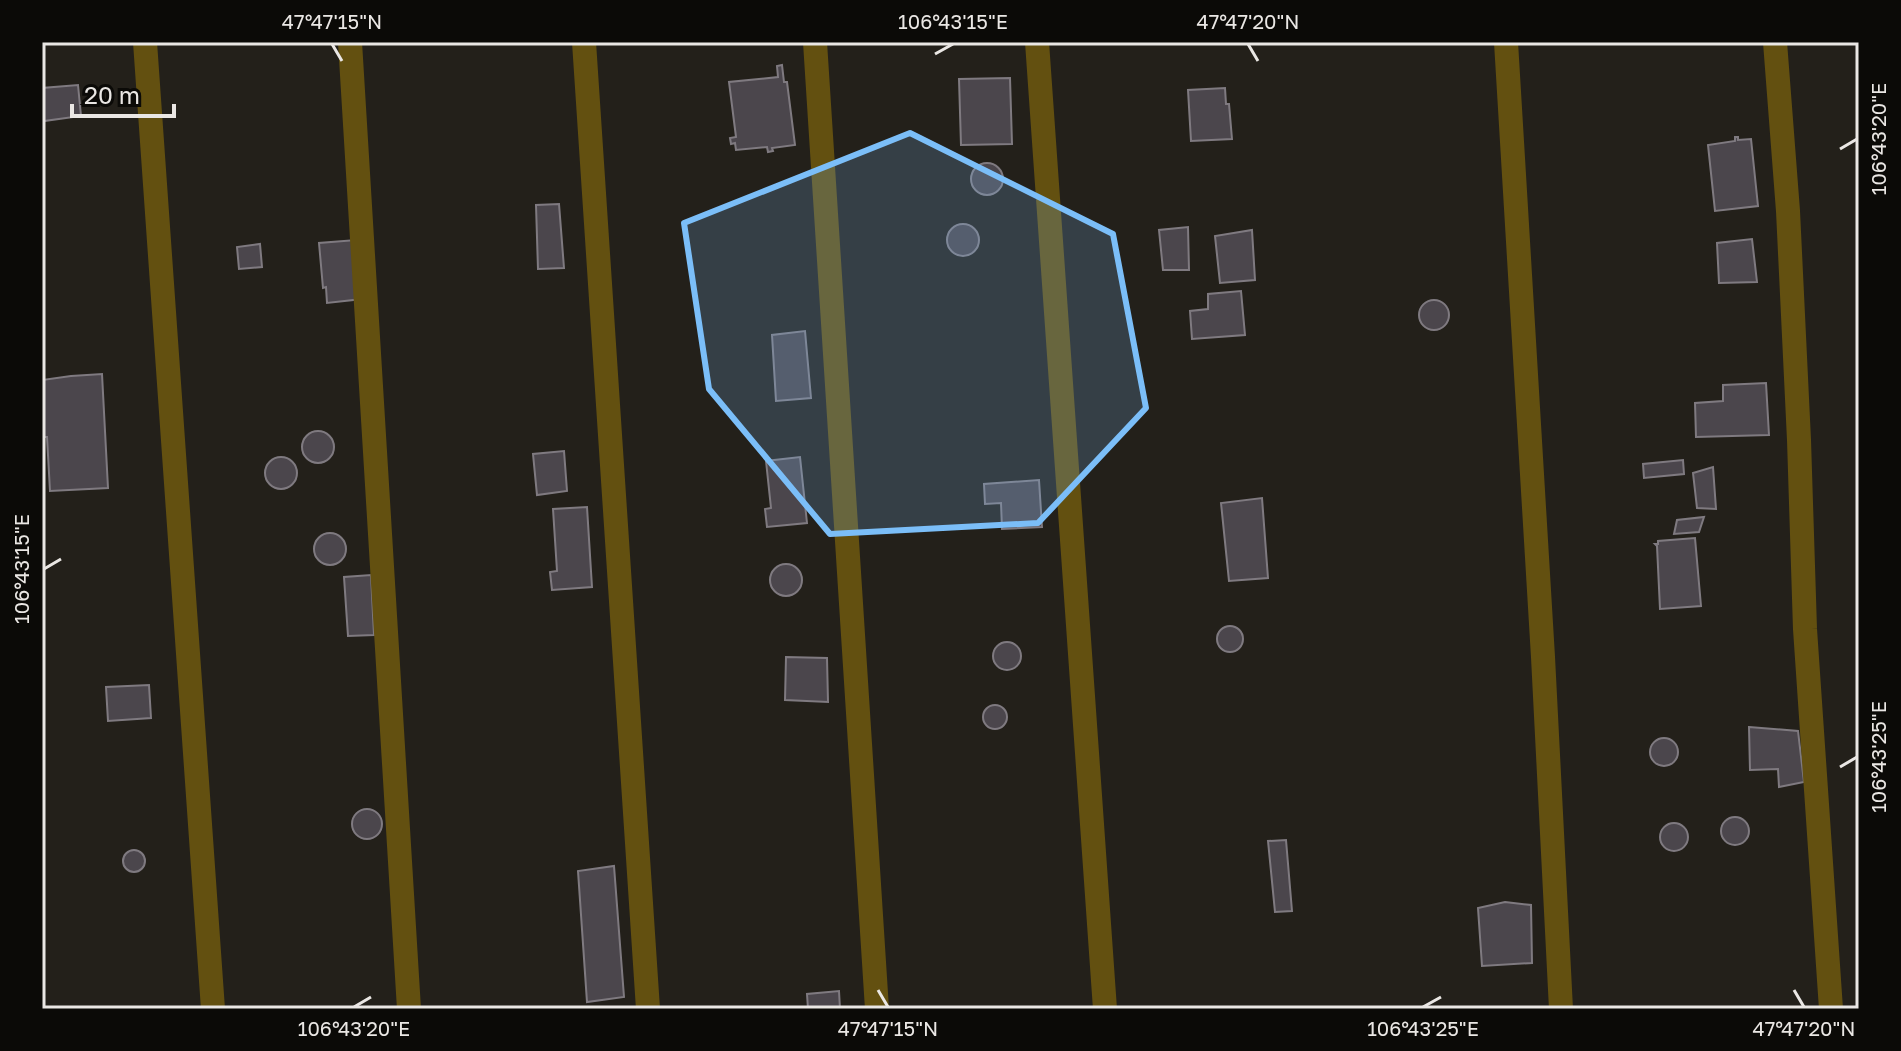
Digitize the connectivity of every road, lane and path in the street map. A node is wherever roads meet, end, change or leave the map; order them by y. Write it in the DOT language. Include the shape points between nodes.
graph roads {
  1 [pos="145,42"];
  2 [pos="350,42"];
  3 [pos="584,42"];
  4 [pos="815,42"];
  5 [pos="1037,42"];
  6 [pos="1506,42"];
  7 [pos="1775,42"];
  8 [pos="213,1009"];
  9 [pos="409,1009"];
  10 [pos="648,1009"];
  11 [pos="877,1009"];
  12 [pos="1105,1009"];
  13 [pos="1561,1009"];
  14 [pos="1831,1009"];
  1 -- 8 [label="street"];
  2 -- 9 [label="street"];
  3 -- 10 [label="street"];
  4 -- 11 [label="street"];
  5 -- 12 [label="street"];
  6 -- 13 [label="street"];
  7 -- 14 [label="street"];
}
